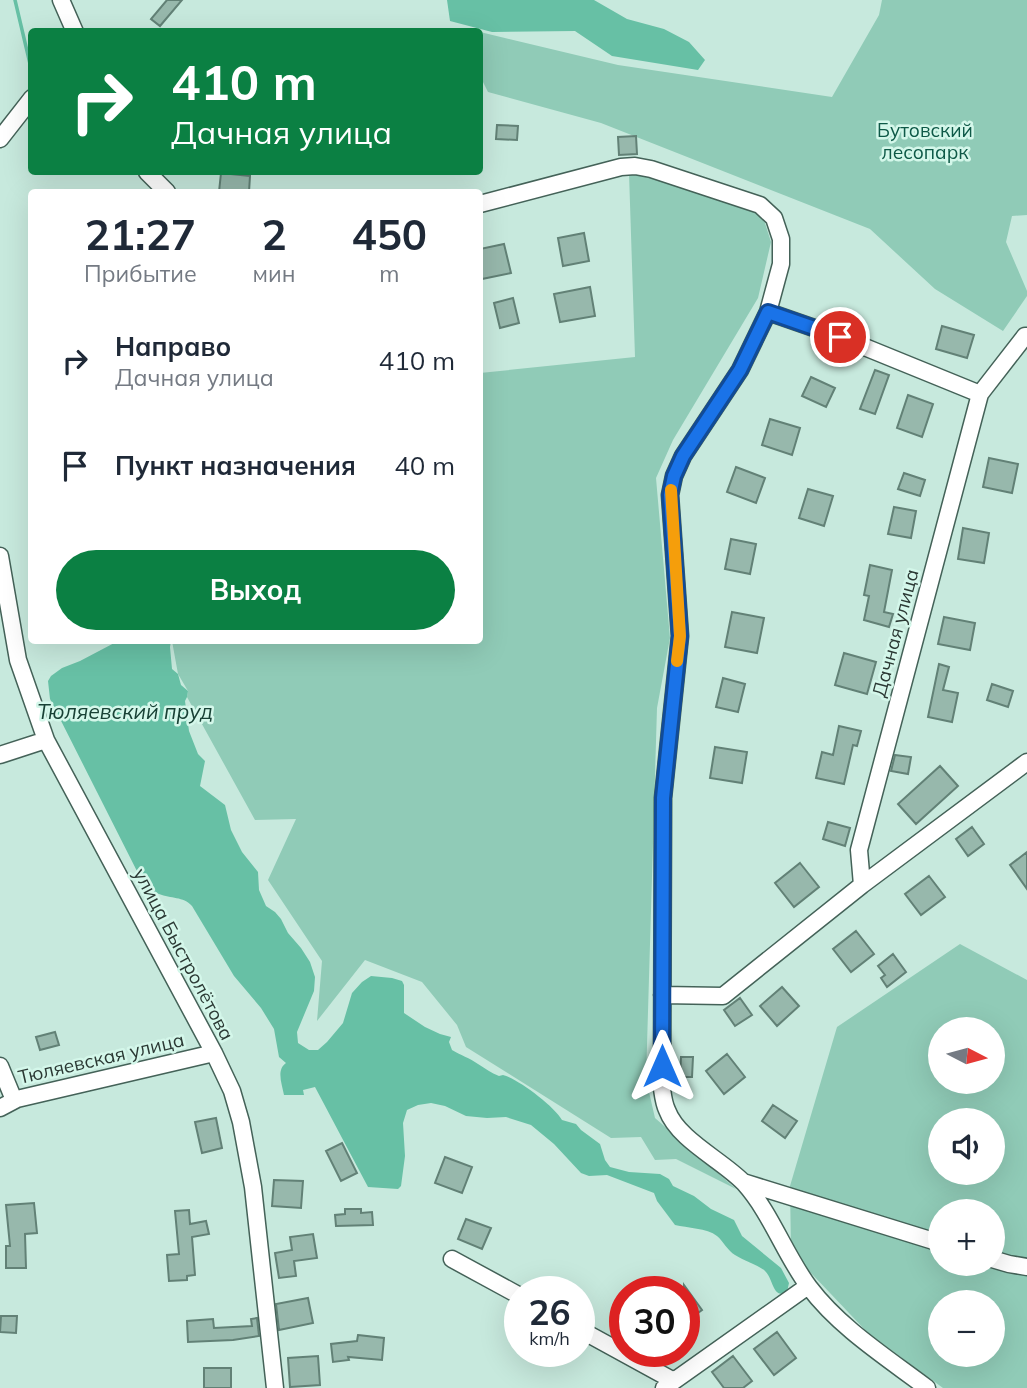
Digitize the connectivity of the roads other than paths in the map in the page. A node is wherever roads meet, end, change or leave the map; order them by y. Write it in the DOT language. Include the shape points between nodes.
graph roads {
  1 [pos="61,0"];
  2 [pos="73,28"];
  3 [pos="28,103"];
  4 [pos="0,139"];
  5 [pos="150,175"];
  6 [pos="164,189"];
  7 [pos="483,203"];
  8 [pos="768,312"];
  9 [pos="1027,336"];
  10 [pos="980,394"];
  11 [pos="0,556"];
  12 [pos="46,740"];
  13 [pos="0,755"];
  14 [pos="1027,762"];
  15 [pos="862,885"];
  16 [pos="662,995"];
  17 [pos="214,1053"];
  18 [pos="0,1066"];
  19 [pos="7,1104"];
  20 [pos="743,1182"];
  21 [pos="928,1239"];
  22 [pos="452,1259"];
  23 [pos="1005,1263"];
  24 [pos="1027,1267"];
  25 [pos="808,1286"];
  26 [pos="504,1287"];
  27 [pos="595,1339"];
  28 [pos="669,1385"];
  29 [pos="275,1388"];
  30 [pos="927,1388"];
  1 -- 2 [label="street"];
  3 -- 4 [label="street"];
  5 -- 6 [label="street"];
  7 -- 8 [label="street" via="635,166 760,205 774,218 781,239 781,264"];
  8 -- 10 [label="street"];
  8 -- 16 [label="street" via="740,370 683,456 670,495 680,636 663,798"];
  9 -- 10 [label="street, Дачная улица"];
  10 -- 15 [label="street, Дачная улица" via="859,850"];
  11 -- 12 [label="street, улица Быстролётова" via="18,660"];
  12 -- 13 [label="street"];
  12 -- 17 [label="street, улица Быстролётова"];
  14 -- 15 [label="street"];
  15 -- 16 [label="street" via="723,996"];
  16 -- 20 [label="street" via="666,1109 675,1126"];
  17 -- 19 [label="street, Тюляевская улица"];
  17 -- 29 [label="street, улица Быстролётова" via="232,1091 253,1187"];
  18 -- 19 [label="street"];
  20 -- 21 [label="street"];
  20 -- 25 [label="street"];
  22 -- 26 [label="street"];
  23 -- 24 [label="street"];
  25 -- 28 [label="street"];
  25 -- 30 [label="street" via="850,1329"];
  27 -- 28 [label="street"];
}
